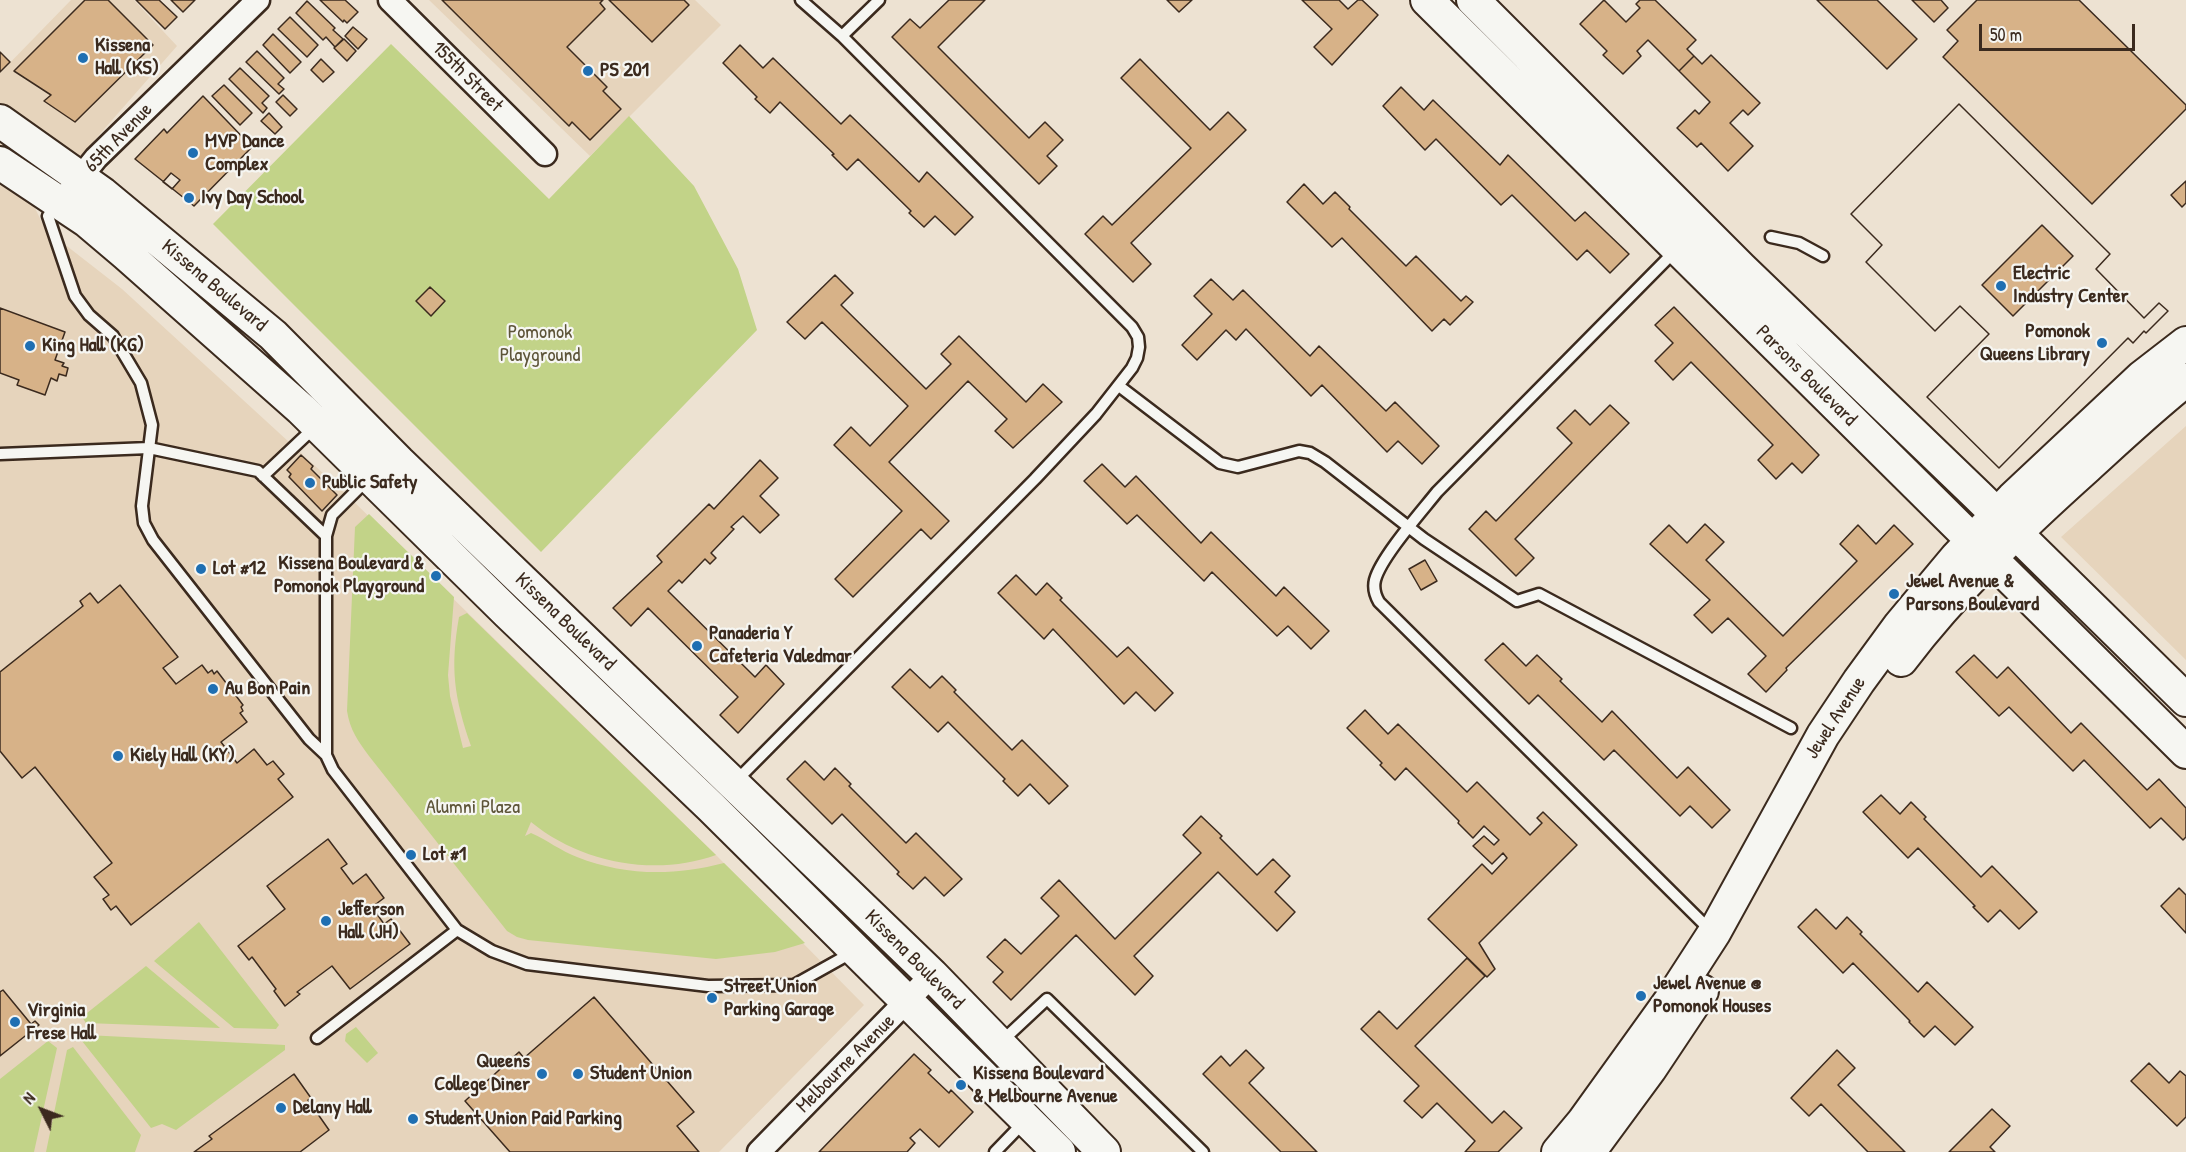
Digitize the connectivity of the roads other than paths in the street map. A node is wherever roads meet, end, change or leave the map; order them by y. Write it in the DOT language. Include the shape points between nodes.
graph roads {
  1 [pos="258,0"];
  2 [pos="390,0"];
  3 [pos="801,0"];
  4 [pos="879,0"];
  5 [pos="1427,0"];
  6 [pos="1473,0"];
  7 [pos="842,36"];
  8 [pos="0,121"];
  9 [pos="545,154"];
  10 [pos="0,163"];
  11 [pos="81,177"];
  12 [pos="54,209"];
  13 [pos="1771,237"];
  14 [pos="1677,248"];
  15 [pos="1822,256"];
  16 [pos="2186,343"];
  17 [pos="2186,380"];
  18 [pos="1119,386"];
  19 [pos="316,425"];
  20 [pos="149,448"];
  21 [pos="0,454"];
  22 [pos="380,464"];
  23 [pos="263,476"];
  24 [pos="2006,524"];
  25 [pos="1409,528"];
  26 [pos="326,536"];
  27 [pos="1981,551"];
  28 [pos="2186,700"];
  29 [pos="1791,728"];
  30 [pos="2186,752"];
  31 [pos="326,755"];
  32 [pos="722,795"];
  33 [pos="457,930"];
  34 [pos="1714,933"];
  35 [pos="856,950"];
  36 [pos="932,975"];
  37 [pos="909,1001"];
  38 [pos="317,1038"];
  39 [pos="999,1044"];
  40 [pos="1026,1120"];
  41 [pos="759,1152"];
  42 [pos="995,1152"];
  43 [pos="1059,1152"];
  44 [pos="1104,1152"];
  45 [pos="1203,1152"];
  46 [pos="1558,1152"];
  47 [pos="1589,1152"];
  1 -- 11 [label="street, 65th Avenue"];
  2 -- 9 [label="street, 155th Street"];
  3 -- 7 [label="lane"];
  4 -- 7 [label="lane"];
  5 -- 14 [label="street, Parsons Boulevard"];
  6 -- 24 [label="street, Parsons Boulevard" via="1741,268"];
  7 -- 18 [label="lane" via="1132,327 1138,337 1137,358"];
  8 -- 11 [label="street, Kissena Boulevard"];
  10 -- 12 [label="street, Kissena Boulevard"];
  11 -- 12 [label="street, 65th Avenue"];
  11 -- 22 [label="street, Kissena Boulevard" via="273,335"];
  12 -- 19 [label="street, Kissena Boulevard" via="87,221"];
  12 -- 20 [label="lane" via="75,296 113,336 141,383 152,425"];
  13 -- 15 [label="lane" via="1799,243"];
  14 -- 25 [label="lane" via="1437,492"];
  14 -- 27 [label="street, Parsons Boulevard"];
  16 -- 24 [label="street, Jewel Avenue" via="2142,377"];
  17 -- 24 [label="street, Jewel Avenue"];
  18 -- 25 [label="lane" via="1220,463 1238,467 1286,453 1310,453"];
  18 -- 32 [label="lane" via="1035,479"];
  19 -- 22 [label="street, Kissena Boulevard"];
  19 -- 23 [label="lane"];
  20 -- 21 [label="lane"];
  20 -- 23 [label="lane" via="258,471"];
  20 -- 31 [label="lane" via="142,506 144,523 153,540 309,739"];
  22 -- 26 [label="lane" via="332,515"];
  22 -- 32 [label="street, Kissena Boulevard"];
  23 -- 26 [label="lane"];
  24 -- 27 [label="street, Jewel Avenue"];
  24 -- 28 [label="street, Parsons Boulevard"];
  25 -- 29 [label="lane" via="1517,602 1539,594"];
  25 -- 34 [label="lane" via="1376,578 1379,602"];
  26 -- 31 [label="lane"];
  27 -- 30 [label="street, Parsons Boulevard"];
  27 -- 34 [label="street, Jewel Avenue" via="1900,626 1859,681 1823,735"];
  27 -- 47 [label="street, Jewel Avenue" via="1876,693 1842,746 1733,944"];
  31 -- 33 [label="lane" via="333,770"];
  32 -- 35 [label="street, Kissena Boulevard"];
  32 -- 36 [label="street, Kissena Boulevard"];
  33 -- 35 [label="lane" via="492,951 527,964 708,986 794,985"];
  33 -- 38 [label="lane"];
  34 -- 46 [label="street, Jewel Avenue" via="1670,1001"];
  35 -- 37 [label="street, Kissena Boulevard"];
  36 -- 37 [label="street, Melbourne Avenue"];
  36 -- 39 [label="street, Kissena Boulevard"];
  37 -- 40 [label="street, Kissena Boulevard"];
  37 -- 41 [label="street, Melbourne Avenue"];
  39 -- 44 [label="street, Kissena Boulevard"];
  39 -- 45 [label="lane" via="1047,999"];
  40 -- 42 [label="lane"];
  40 -- 43 [label="street, Kissena Boulevard"];
}
